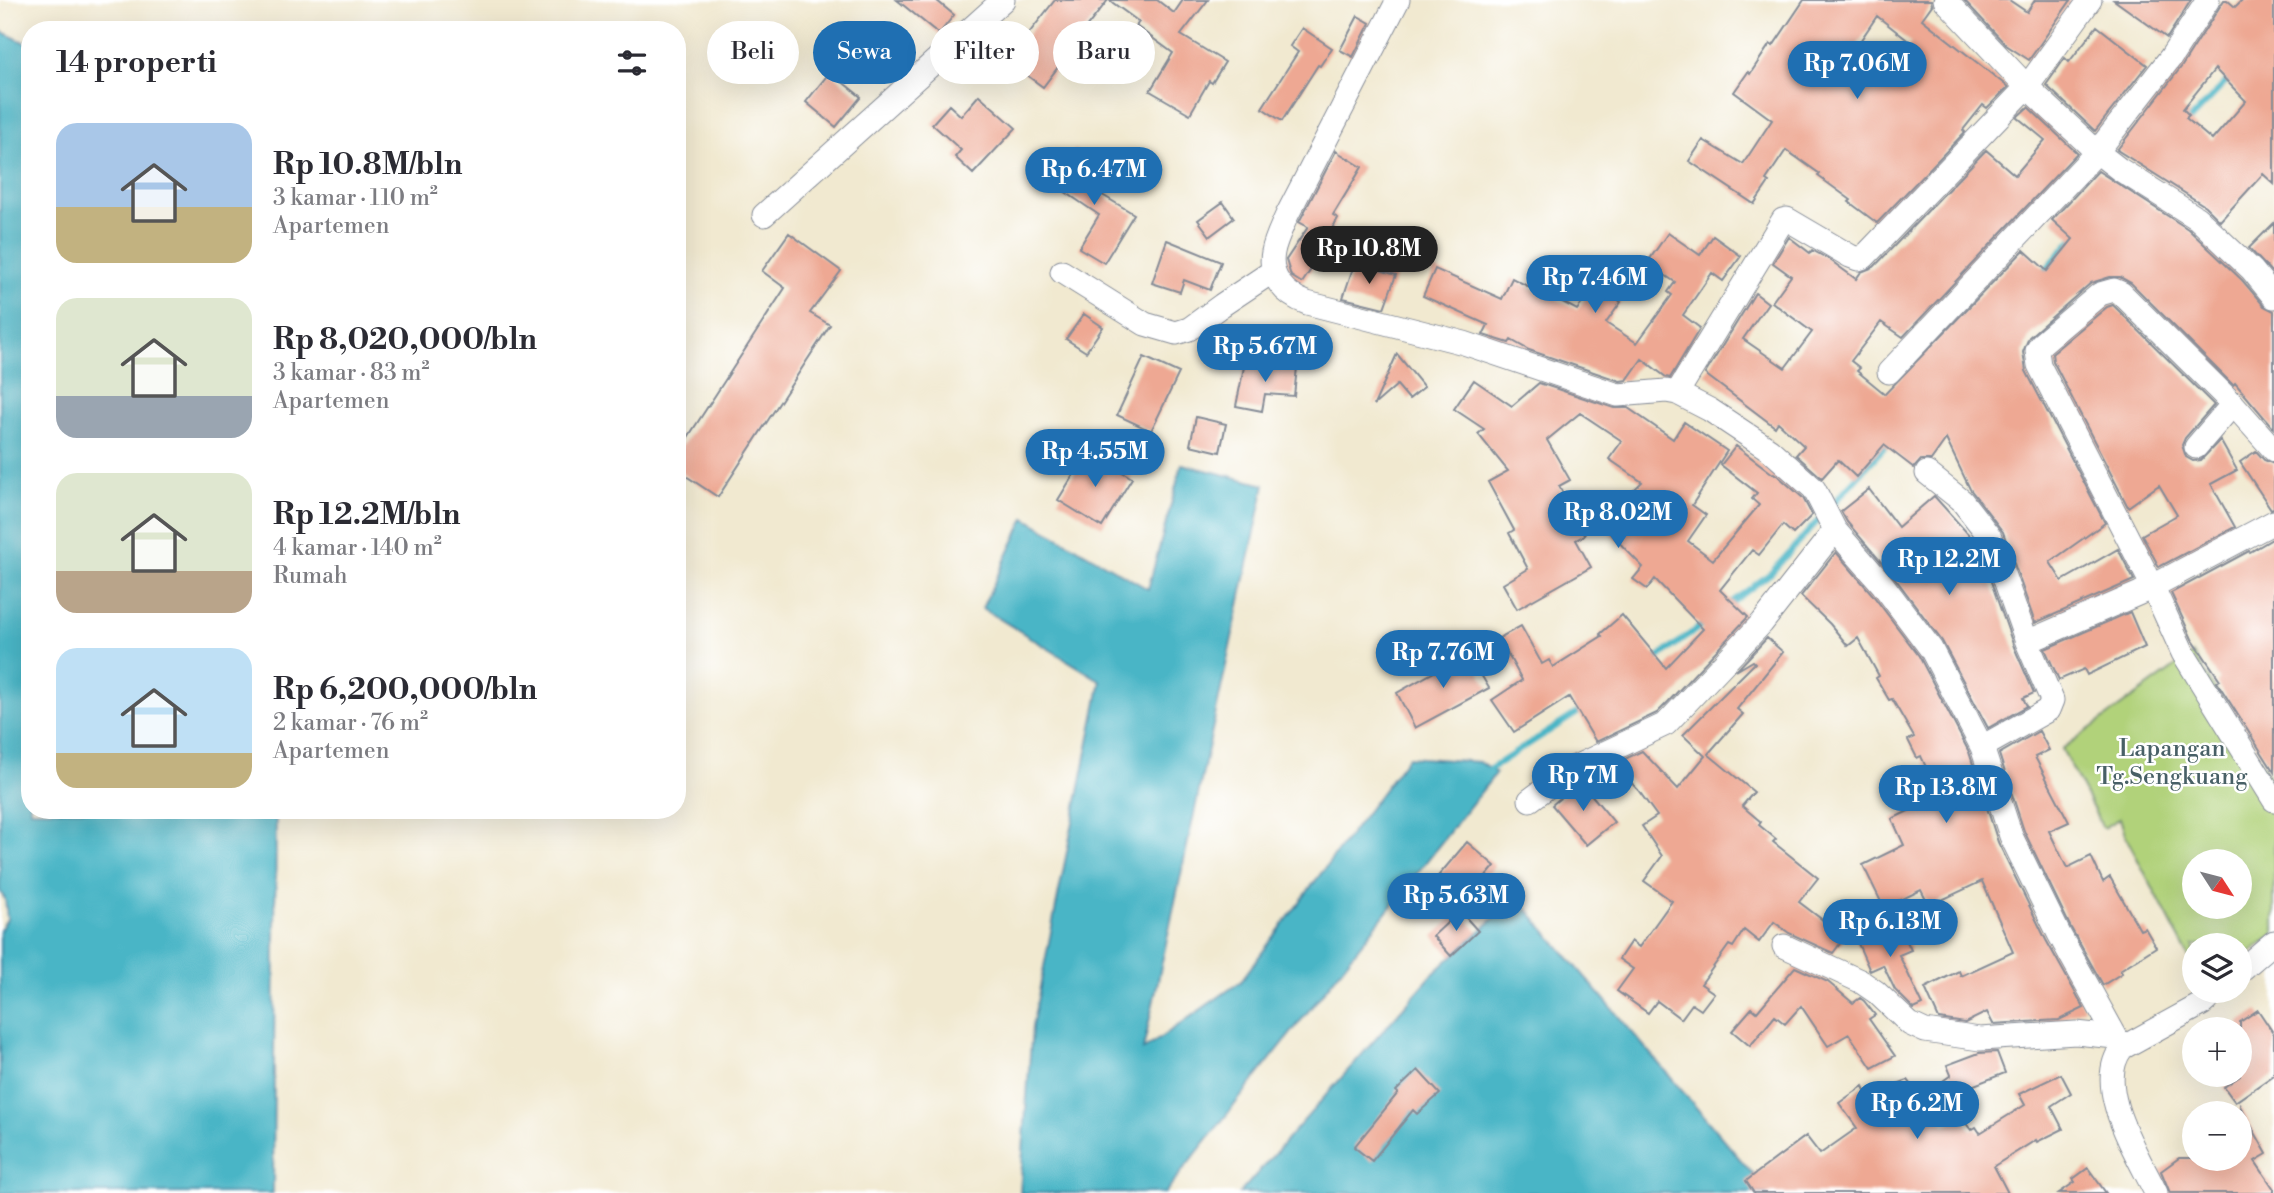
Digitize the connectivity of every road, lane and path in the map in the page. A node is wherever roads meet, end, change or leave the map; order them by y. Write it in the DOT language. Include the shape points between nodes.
graph roads {
  1 [pos="1003,0"];
  2 [pos="1398,0"];
  3 [pos="1945,0"];
  4 [pos="2090,0"];
  5 [pos="2208,0"];
  6 [pos="2027,87"];
  7 [pos="2097,152"];
  8 [pos="764,215"];
  9 [pos="1273,271"];
  10 [pos="1062,272"];
  11 [pos="2274,297"];
  12 [pos="1889,372"];
  13 [pos="1677,393"];
  14 [pos="2233,404"];
  15 [pos="2196,447"];
  16 [pos="2274,450"];
  17 [pos="1927,473"];
  18 [pos="2274,522"];
  19 [pos="1832,525"];
  20 [pos="2152,585"];
  21 [pos="2027,642"];
  22 [pos="1982,747"];
  23 [pos="1530,800"];
  24 [pos="2274,800"];
  25 [pos="2274,942"];
  26 [pos="1784,947"];
  27 [pos="2252,961"];
  28 [pos="2203,1003"];
  29 [pos="2118,1042"];
  30 [pos="2156,1193"];
  1 -- 8 [label="street"];
  2 -- 9 [label="street" via="1287,215 1273,252"];
  3 -- 6 [label="street"];
  4 -- 6 [label="street"];
  5 -- 7 [label="street" via="2171,57"];
  6 -- 7 [label="street"];
  6 -- 13 [label="street" via="1864,257 1850,256 1783,220"];
  7 -- 11 [label="street" via="2197,218"];
  7 -- 12 [label="street"];
  9 -- 10 [label="street" via="1189,329 1176,333 1145,324"];
  9 -- 13 [label="street" via="1287,293 1307,303 1464,343 1618,395"];
  13 -- 19 [label="street" via="1770,450 1814,489"];
  14 -- 15 [label="street"];
  14 -- 16 [label="street"];
  14 -- 20 [label="street" via="2114,290 2100,294 2041,344 2039,365"];
  17 -- 21 [label="street" via="1962,501 1990,537"];
  18 -- 20 [label="street"];
  19 -- 22 [label="street" via="1931,649"];
  19 -- 23 [label="street" via="1762,623 1666,724 1573,768"];
  20 -- 21 [label="street"];
  20 -- 24 [label="street" via="2183,653"];
  21 -- 22 [label="street" via="2052,704"];
  22 -- 29 [label="street" via="2011,836"];
  25 -- 27 [label="street"];
  26 -- 29 [label="street" via="1860,981 1910,1024 1925,1031 1980,1039 2076,1033"];
  28 -- 29 [label="street"];
  29 -- 30 [label="street" via="2111,1088"];
}
